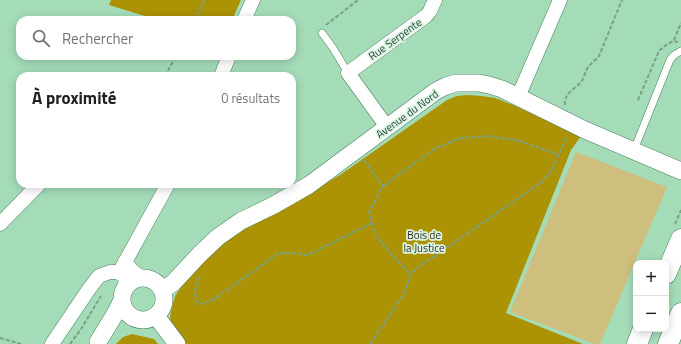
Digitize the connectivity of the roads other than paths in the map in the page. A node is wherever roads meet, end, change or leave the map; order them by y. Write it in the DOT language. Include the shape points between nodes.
graph roads {
  1 [pos="253,0"];
  2 [pos="435,0"];
  3 [pos="560,0"];
  4 [pos="246,16"];
  5 [pos="322,33"];
  6 [pos="680,51"];
  7 [pos="227,60"];
  8 [pos="223,72"];
  9 [pos="348,74"];
  10 [pos="518,97"];
  11 [pos="387,127"];
  12 [pos="634,150"];
  13 [pos="681,171"];
  14 [pos="35,188"];
  15 [pos="166,188"];
  16 [pos="0,224"];
  17 [pos="681,238"];
  18 [pos="669,267"];
  19 [pos="123,280"];
  20 [pos="163,290"];
  21 [pos="681,313"];
  22 [pos="156,316"];
  23 [pos="133,317"];
  24 [pos="642,332"];
  25 [pos="96,343"];
  26 [pos="52,344"];
  27 [pos="177,344"];
  28 [pos="637,344"];
  29 [pos="668,344"];
  1 -- 4 [label="street"];
  2 -- 9 [label="street, Rue Serpente" via="426,16"];
  3 -- 10 [label="street"];
  5 -- 9 [label="lane"];
  6 -- 12 [label="lane" via="670,60"];
  7 -- 8 [label="street"];
  9 -- 11 [label="street"];
  10 -- 11 [label="street, Avenue du Nord" via="502,89 479,83 456,83 436,91"];
  10 -- 12 [label="street, Avenue du Nord" via="585,130"];
  11 -- 20 [label="street, Avenue du Nord" via="309,185 241,221 218,237"];
  12 -- 13 [label="street, Avenue du Nord"];
  14 -- 16 [label="street"];
  15 -- 19 [label="street"];
  17 -- 18 [label="main road"];
  19 -- 20 [label="street" via="146,277 153,279"];
  19 -- 23 [label="street" via="124,307"];
  19 -- 25 [label="street" via="115,314"];
  19 -- 26 [label="street" via="110,272 99,276"];
  20 -- 22 [label="street" via="164,306"];
  21 -- 29 [label="main road"];
  22 -- 23 [label="street" via="145,320"];
  22 -- 27 [label="street"];
  23 -- 25 [label="street"];
  24 -- 28 [label="main road"];
}
